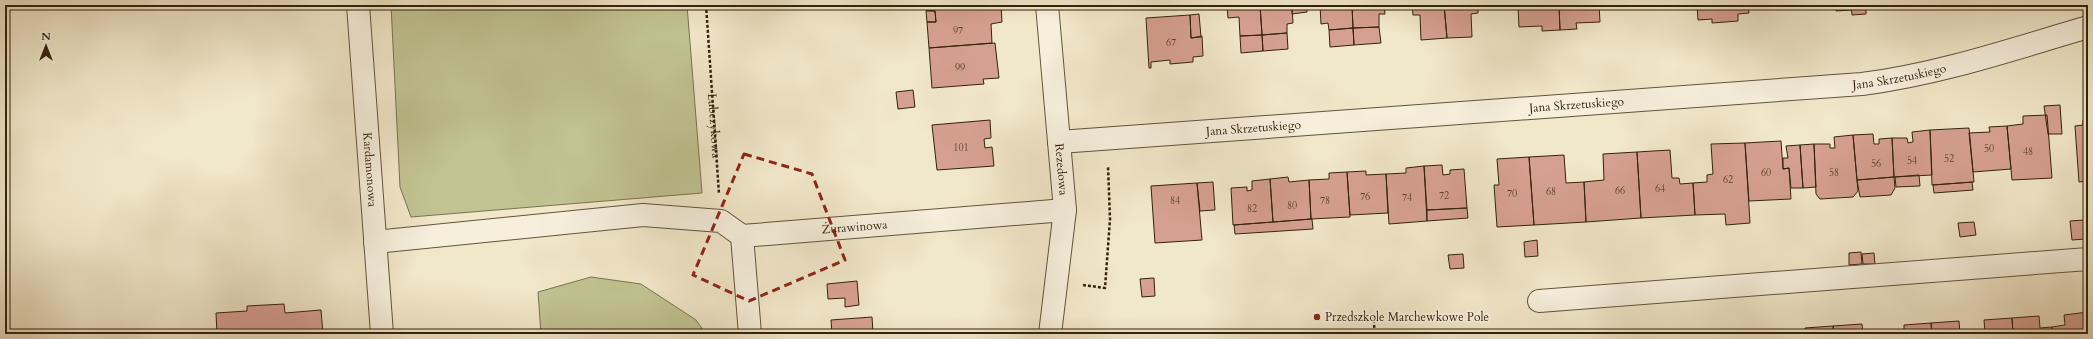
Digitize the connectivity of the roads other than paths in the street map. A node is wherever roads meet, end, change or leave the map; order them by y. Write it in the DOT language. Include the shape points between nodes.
graph roads {
  1 [pos="358,5"];
  2 [pos="1047,5"];
  3 [pos="2088,27"];
  4 [pos="1058,142"];
  5 [pos="1065,210"];
  6 [pos="742,236"];
  7 [pos="375,242"];
  8 [pos="2088,259"];
  9 [pos="1539,301"];
  10 [pos="382,334"];
  11 [pos="750,334"];
  12 [pos="1050,334"];
  1 -- 7 [label="street, Kardamonowa"];
  2 -- 4 [label="street, Rezedowa"];
  3 -- 4 [label="street, Jana Skrzetuskiego" via="1942,70 1903,79 1862,84"];
  4 -- 5 [label="street, Rezedowa"];
  5 -- 6 [label="street, Żurawinowa"];
  5 -- 12 [label="street, Rezedowa"];
  6 -- 7 [label="street" via="721,221 643,215"];
  6 -- 11 [label="street"];
  7 -- 10 [label="street, Kardamonowa"];
  8 -- 9 [label="street"];
}
